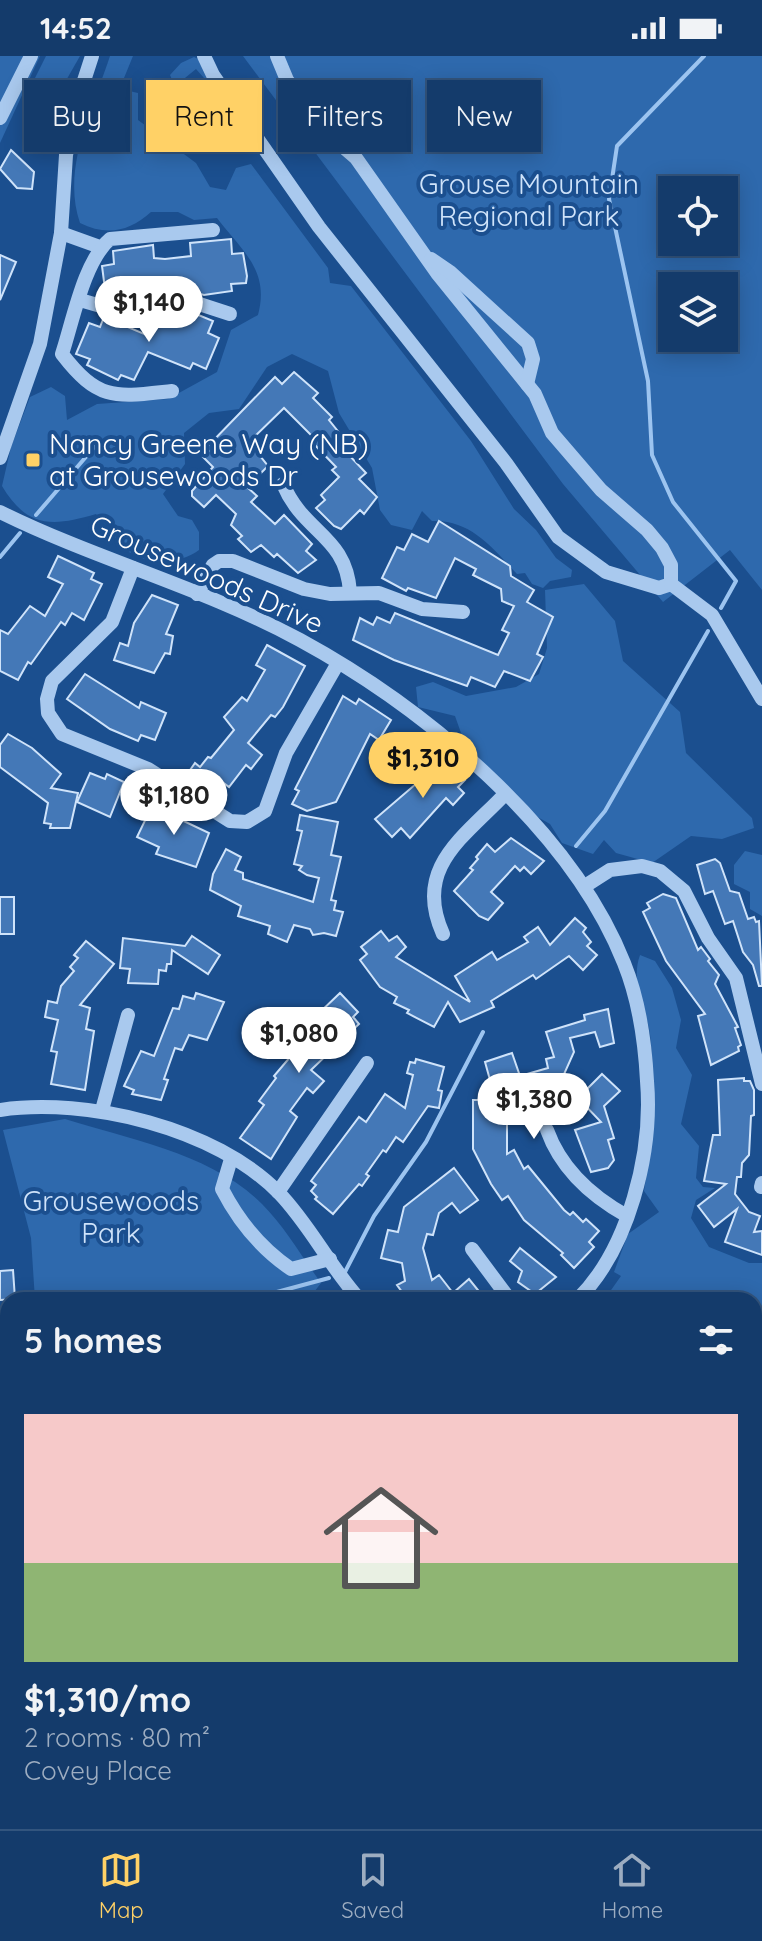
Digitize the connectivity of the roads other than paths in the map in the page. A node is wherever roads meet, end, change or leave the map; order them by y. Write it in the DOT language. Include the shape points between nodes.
graph roads {
  1 [pos="31,56"];
  2 [pos="92,56"];
  3 [pos="204,56"];
  4 [pos="277,56"];
  5 [pos="0,118"];
  6 [pos="213,230"];
  7 [pos="61,233"];
  8 [pos="100,247"];
  9 [pos="424,255"];
  10 [pos="80,300"];
  11 [pos="230,314"];
  12 [pos="40,344"];
  13 [pos="62,354"];
  14 [pos="527,384"];
  15 [pos="172,391"];
  16 [pos="0,458"];
  17 [pos="283,484"];
  18 [pos="0,512"];
  19 [pos="133,568"];
  20 [pos="671,584"];
  21 [pos="350,592"];
  22 [pos="197,594"];
  23 [pos="463,612"];
  24 [pos="338,663"];
  25 [pos="762,699"];
  26 [pos="505,794"];
  27 [pos="585,886"];
  28 [pos="443,934"];
  29 [pos="128,1015"];
  30 [pos="367,1063"];
  31 [pos="762,1084"];
  32 [pos="0,1110"];
  33 [pos="102,1110"];
  34 [pos="547,1130"];
  35 [pos="231,1159"];
  36 [pos="278,1192"];
  37 [pos="627,1216"];
  38 [pos="472,1249"];
  39 [pos="330,1259"];
  40 [pos="354,1292"];
  41 [pos="504,1292"];
  42 [pos="583,1292"];
  1 -- 5 [label="street"];
  2 -- 7 [label="street" via="66,155"];
  3 -- 20 [label="street" via="319,227 506,463 558,537 606,572 659,588"];
  4 -- 9 [label="street" via="287,80 356,158"];
  6 -- 8 [label="street" via="121,236"];
  7 -- 8 [label="street"];
  7 -- 12 [label="street"];
  8 -- 10 [label="street"];
  9 -- 14 [label="street"];
  9 -- 14 [label="street" via="528,343 533,359"];
  10 -- 11 [label="street" via="132,315 184,299"];
  10 -- 13 [label="street"];
  12 -- 13 [label="street"];
  12 -- 16 [label="street"];
  13 -- 15 [label="street" via="81,379 117,397"];
  14 -- 20 [label="street" via="552,433 662,548 671,565"];
  17 -- 21 [label="street" via="296,510 346,562"];
  18 -- 19 [label="street, Grousewoods Drive"];
  19 -- 22 [label="street, Grousewoods Drive"];
  19 -- 24 [label="street" via="112,622 52,681 48,713 62,734 148,769 230,821 247,822 265,811 286,753"];
  20 -- 25 [label="street" via="712,615"];
  21 -- 22 [label="street" via="304,589 246,564 219,561"];
  21 -- 23 [label="street" via="379,593 422,609"];
  22 -- 24 [label="street, Grousewoods Drive"];
  24 -- 26 [label="street, Grousewoods Drive" via="427,726"];
  26 -- 27 [label="street, Grousewoods Drive" via="559,850"];
  26 -- 28 [label="street" via="455,845 437,872 431,901"];
  27 -- 31 [label="street" via="610,870 642,866 660,871 684,891 736,978"];
  27 -- 37 [label="street, Grousewoods Drive" via="625,965 646,1061 645,1150"];
  29 -- 33 [label="street"];
  30 -- 36 [label="street"];
  32 -- 33 [label="street"];
  33 -- 35 [label="street" via="168,1128"];
  34 -- 37 [label="street" via="555,1154 574,1176"];
  35 -- 36 [label="street"];
  35 -- 39 [label="street" via="222,1189 235,1214 270,1255 291,1269"];
  36 -- 39 [label="street"];
  37 -- 42 [label="street, Grousewoods Drive" via="609,1259"];
  38 -- 41 [label="street"];
  39 -- 40 [label="street"];
}
